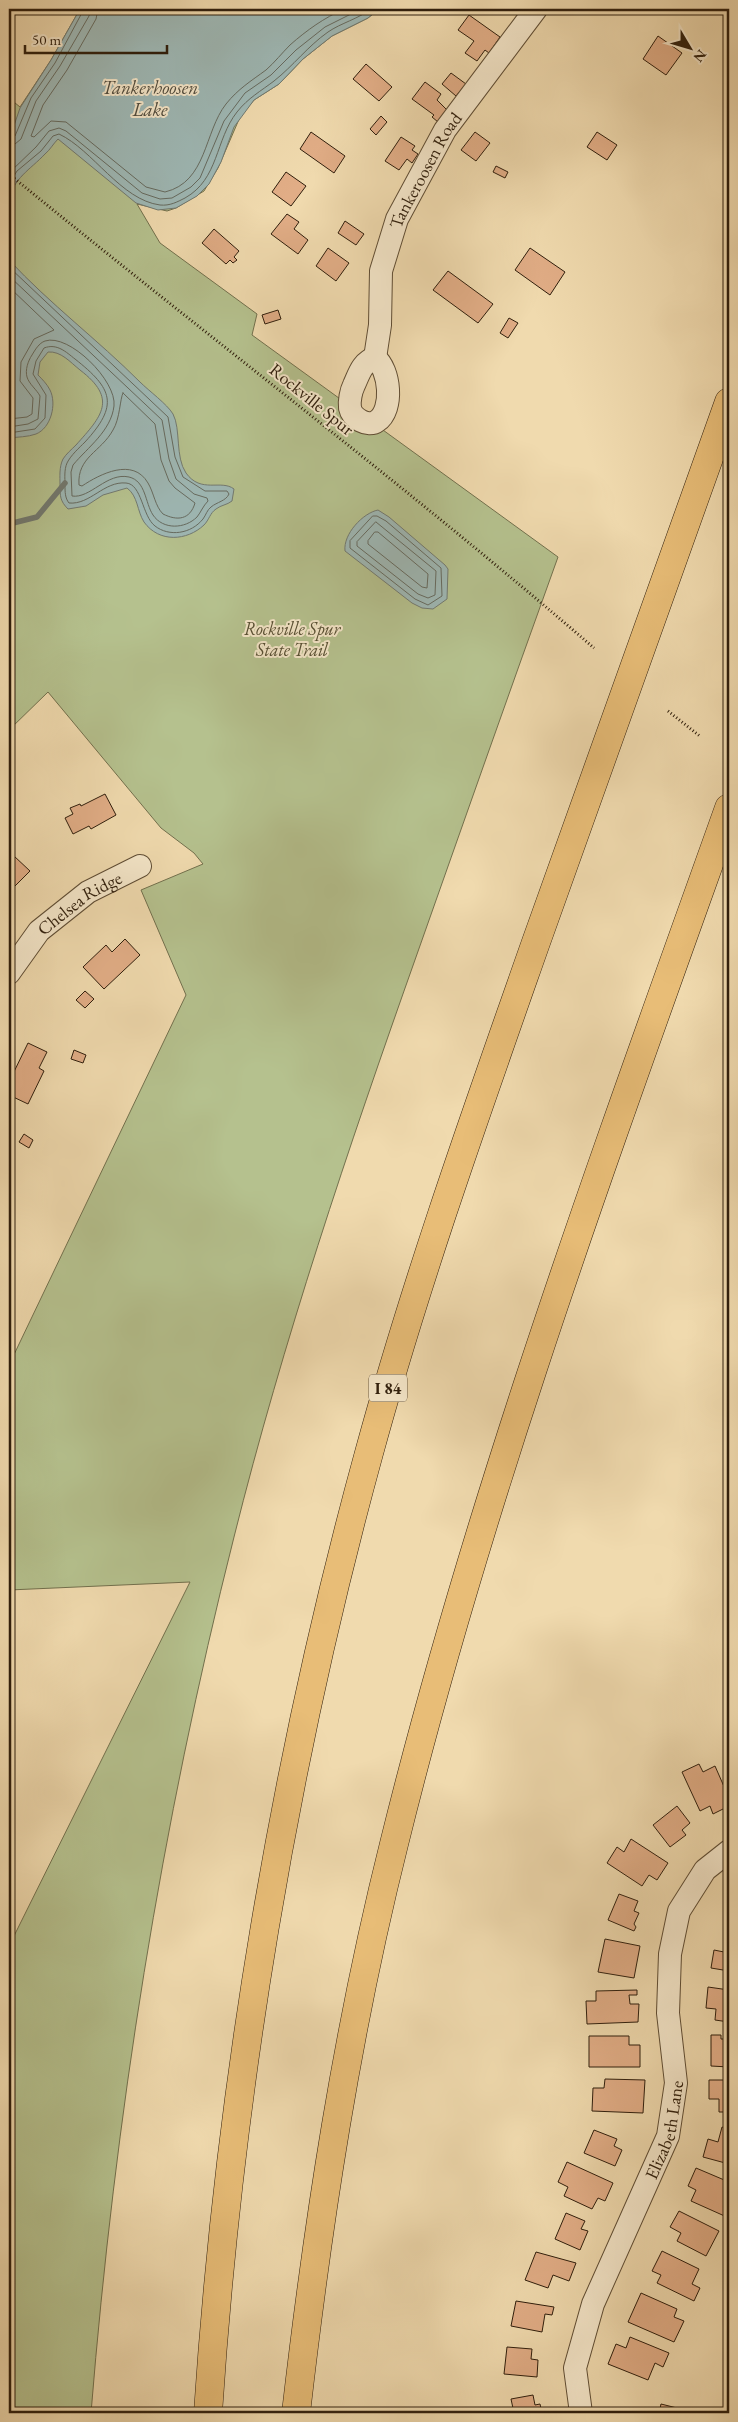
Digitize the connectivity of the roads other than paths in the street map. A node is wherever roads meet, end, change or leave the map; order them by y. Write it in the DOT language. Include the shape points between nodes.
graph roads {
  1 [pos="536,9"];
  2 [pos="375,358"];
  3 [pos="729,402"];
  4 [pos="729,808"];
  5 [pos="140,866"];
  6 [pos="9,973"];
  7 [pos="729,1851"];
  8 [pos="208,2413"];
  9 [pos="296,2413"];
  10 [pos="581,2413"];
  1 -- 2 [label="street, Tankeroosen Road" via="445,130 397,219 381,271 380,325"];
  3 -- 8 [label="highway, I 84" via="452,1181 393,1369 350,1525 303,1727 260,1966 229,2188"];
  4 -- 9 [label="highway" via="544,1331 424,1726 370,1947 346,2064"];
  5 -- 6 [label="street, Chelsea Ridge" via="88,892 39,931"];
  7 -- 10 [label="street, Elizabeth Lane" via="705,1870 679,1912 670,1954 668,2013 676,2083 668,2136 593,2304 575,2368"];
}
